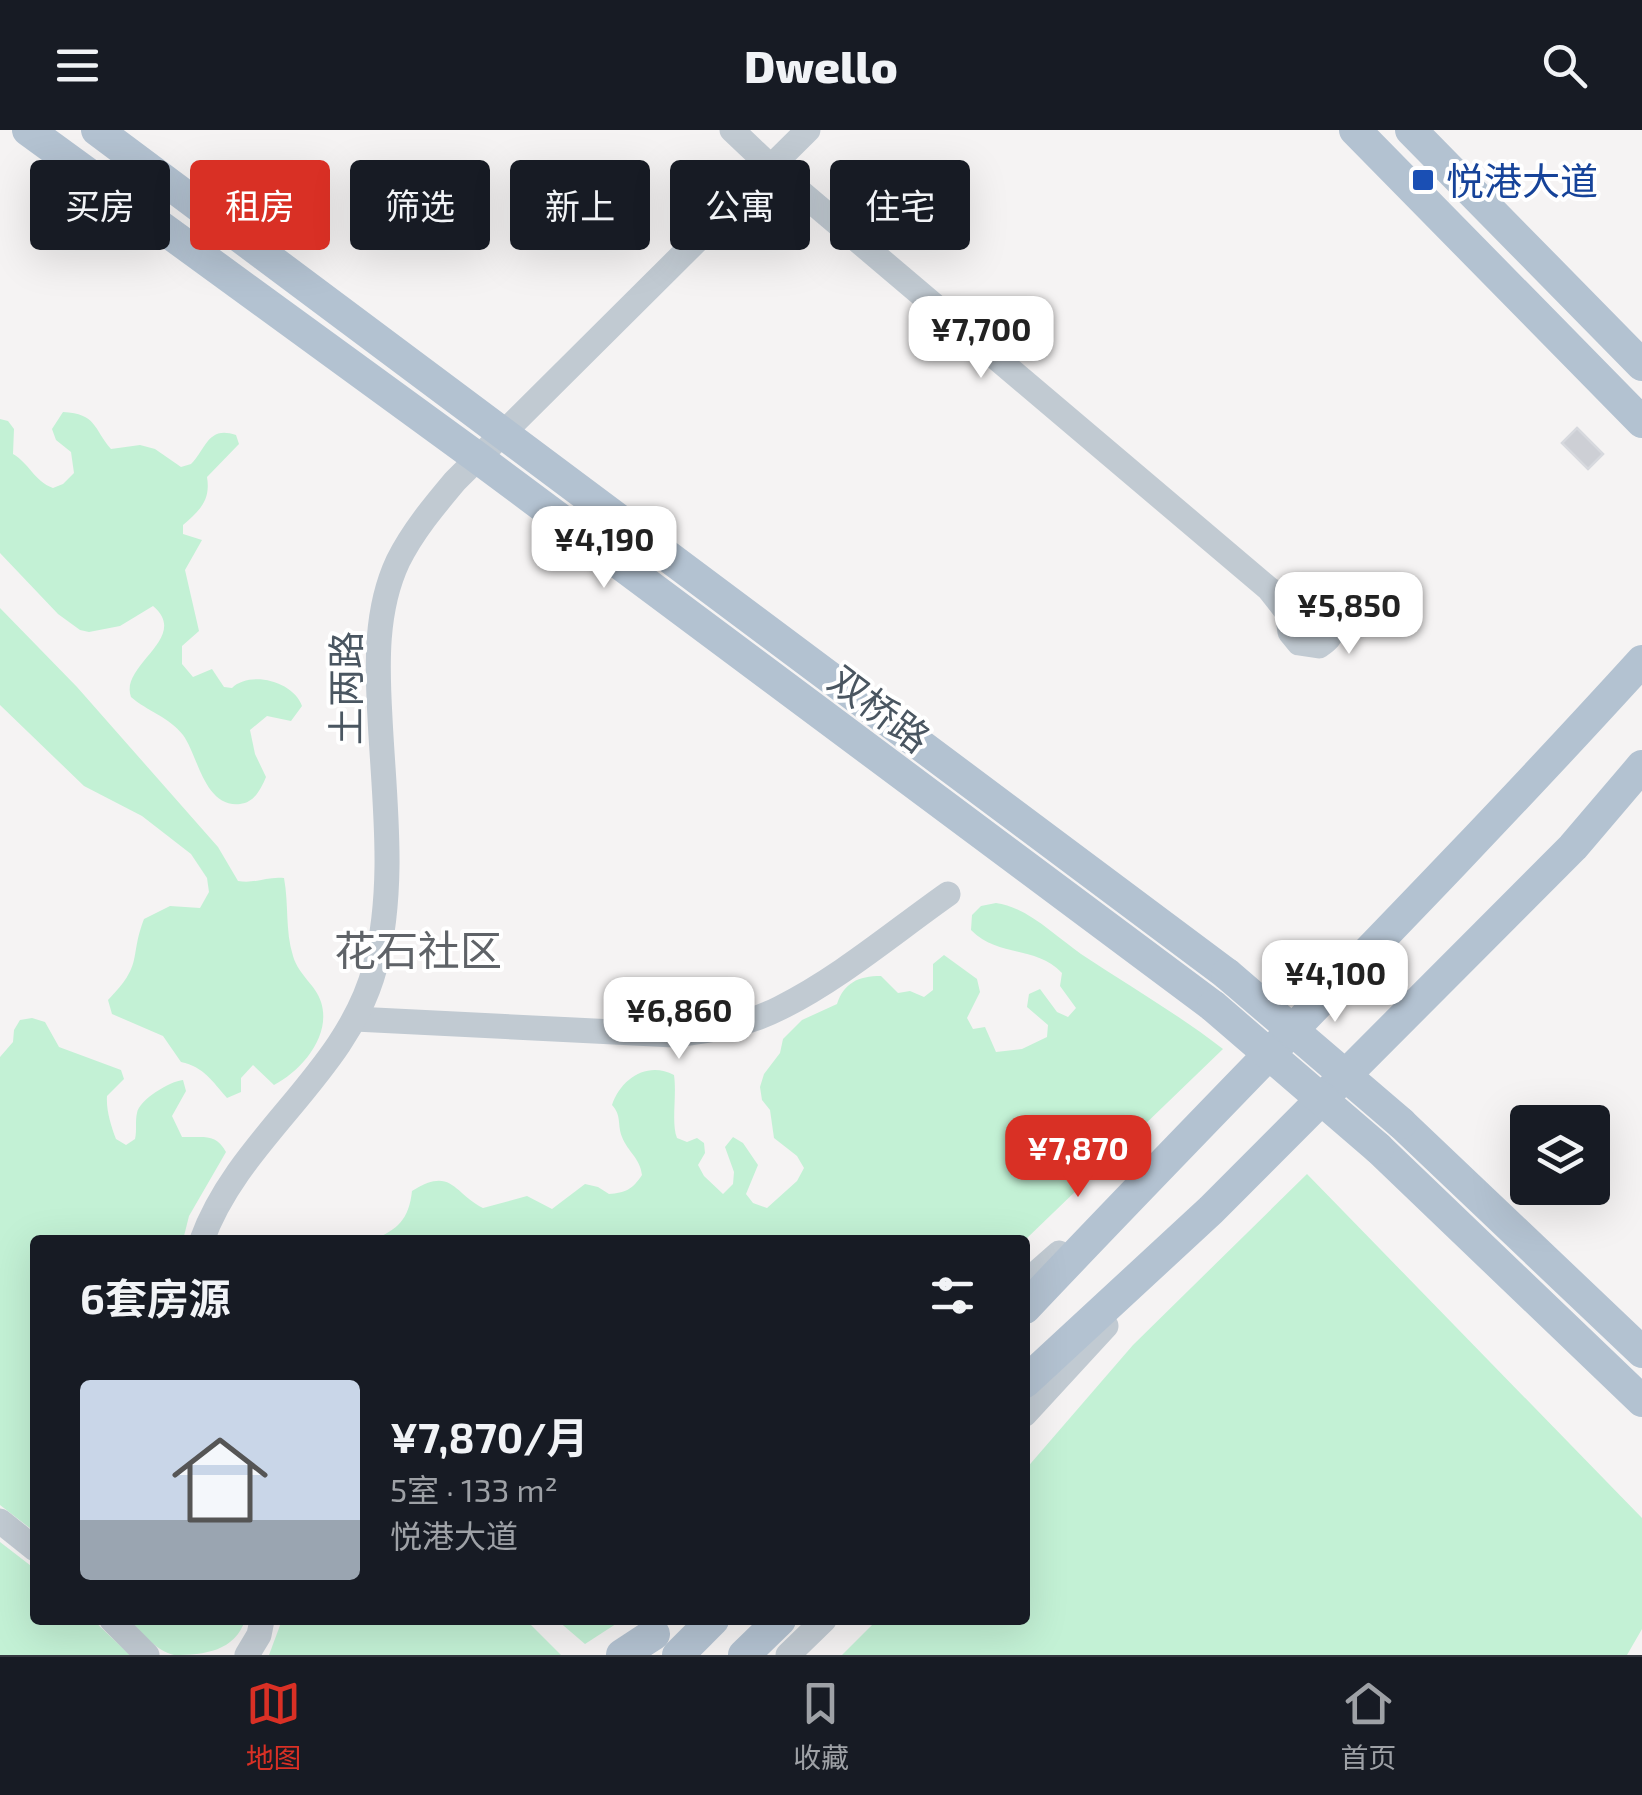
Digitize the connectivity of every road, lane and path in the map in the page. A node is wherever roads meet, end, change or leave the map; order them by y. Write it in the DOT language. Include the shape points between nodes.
graph roads {
  1 [pos="97,130"];
  2 [pos="732,130"];
  3 [pos="808,130"];
  4 [pos="1355,130"];
  5 [pos="1411,130"];
  6 [pos="32,131"];
  7 [pos="764,160"];
  8 [pos="778,160"];
  9 [pos="810,200"];
  10 [pos="687,250"];
  11 [pos="1642,366"];
  12 [pos="1642,422"];
  13 [pos="503,433"];
  14 [pos="478,458"];
  15 [pos="1269,589"];
  16 [pos="1642,661"];
  17 [pos="1642,766"];
  18 [pos="1642,782"];
  19 [pos="1574,847"];
  20 [pos="948,894"];
  21 [pos="355,1019"];
  22 [pos="1167,1157"];
  23 [pos="1211,1210"];
  24 [pos="204,1235"];
  25 [pos="1030,1279"];
  26 [pos="1030,1303"];
  27 [pos="1642,1352"];
  28 [pos="1030,1377"];
  29 [pos="1642,1401"];
  30 [pos="1030,1409"];
  31 [pos="0,1521"];
  32 [pos="30,1545"];
  33 [pos="117,1625"];
  34 [pos="261,1625"];
  35 [pos="700,1625"];
  36 [pos="775,1625"];
  37 [pos="819,1625"];
  38 [pos="658,1641"];
  39 [pos="147,1655"];
  40 [pos="247,1655"];
  41 [pos="622,1655"];
  42 [pos="744,1655"];
  43 [pos="788,1655"];
  1 -- 13 [label="main road, 双桥路"];
  2 -- 7 [label="street"];
  3 -- 8 [label="street, 土两路"];
  4 -- 12 [label="main road"];
  5 -- 11 [label="main road"];
  6 -- 14 [label="main road, 双桥路"];
  9 -- 15 [label="street"];
  10 -- 13 [label="street, 土两路"];
  13 -- 14 [label="street, 土两路"];
  13 -- 27 [label="main road, 双桥路, bridge" via="1228,974 1401,1123"];
  14 -- 21 [label="street, 土两路" via="420,524 397,564 383,610 377,660 388,878 374,970"];
  14 -- 29 [label="main road, 双桥路, bridge" via="1212,1006 1378,1148"];
  16 -- 22 [label="main road" via="1504,814"];
  17 -- 19 [label="main road"];
  18 -- 19 [label="main road"];
  19 -- 23 [label="main road"];
  20 -- 21 [label="street" via="778,1010 707,1032"];
  21 -- 24 [label="street, 土两路" via="239,1169"];
  22 -- 25 [label="street"];
  22 -- 26 [label="main road"];
  23 -- 28 [label="main road"];
  23 -- 30 [label="street"];
  31 -- 32 [label="street"];
  33 -- 39 [label="street"];
  34 -- 40 [label="street"];
  35 -- 38 [label="main road"];
  36 -- 42 [label="main road"];
  37 -- 43 [label="street"];
  38 -- 41 [label="main road"];
}
